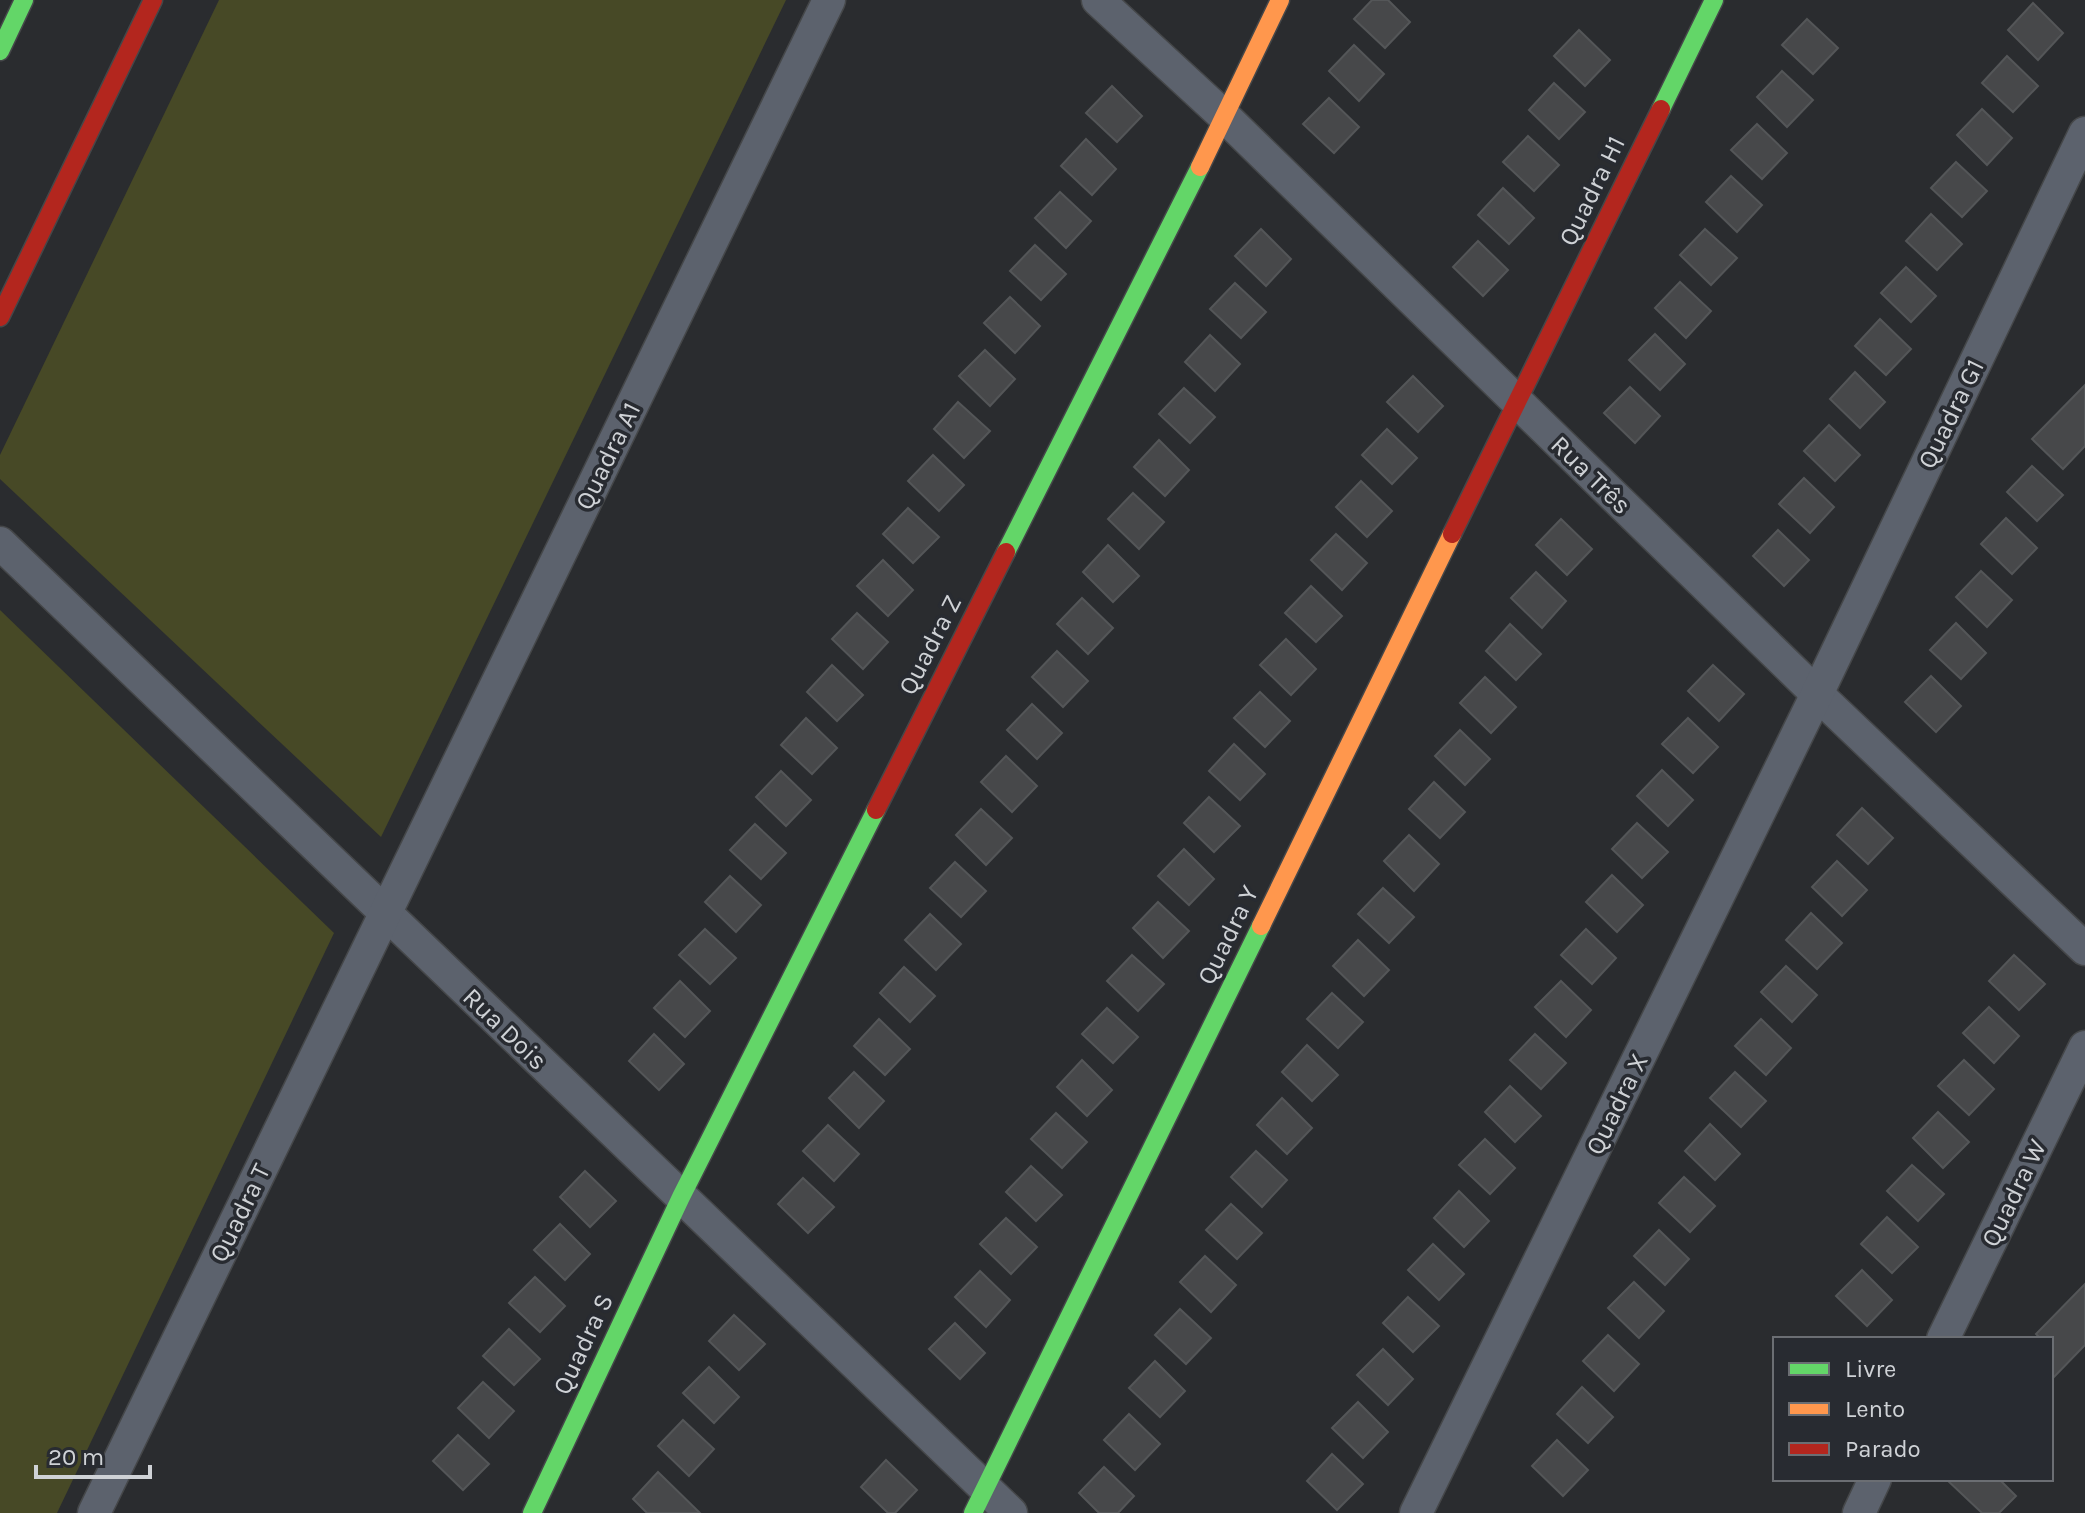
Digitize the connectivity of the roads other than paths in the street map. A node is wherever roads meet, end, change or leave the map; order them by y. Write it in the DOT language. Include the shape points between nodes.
graph roads {
  1 [pos="24,0"];
  2 [pos="153,0"];
  3 [pos="829,0"];
  4 [pos="1098,0"];
  5 [pos="1280,0"];
  6 [pos="1714,0"];
  7 [pos="0,51"];
  8 [pos="1225,117"];
  9 [pos="2085,133"];
  10 [pos="0,317"];
  11 [pos="1518,404"];
  12 [pos="0,543"];
  13 [pos="1817,694"];
  14 [pos="387,913"];
  15 [pos="2085,949"];
  16 [pos="2085,1047"];
  17 [pos="681,1197"];
  18 [pos="1944,1337"];
  19 [pos="1874,1481"];
  20 [pos="979,1500"];
  21 [pos="94,1513"];
  22 [pos="532,1513"];
  23 [pos="1011,1513"];
  24 [pos="1416,1513"];
  25 [pos="1859,1513"];
  1 -- 7 [label="main road"];
  2 -- 10 [label="main road"];
  3 -- 14 [label="street, Quadra A1"];
  4 -- 8 [label="street, Rua Três"];
  5 -- 8 [label="main road, Quadra Z"];
  6 -- 11 [label="main road, Quadra H1"];
  8 -- 11 [label="street, Rua Três"];
  8 -- 17 [label="main road, Quadra Z"];
  9 -- 13 [label="street, Quadra G1"];
  11 -- 13 [label="street, Rua Três"];
  11 -- 20 [label="main road, Quadra Y"];
  12 -- 14 [label="street, Rua Dois"];
  13 -- 15 [label="street, Rua Três"];
  13 -- 24 [label="street, Quadra X"];
  14 -- 17 [label="street, Rua Dois"];
  14 -- 21 [label="street, Quadra T"];
  16 -- 18 [label="street, Quadra W"];
  17 -- 20 [label="street, Rua Dois"];
  17 -- 22 [label="main road, Quadra S"];
  19 -- 25 [label="street"];
  20 -- 23 [label="street, Rua Dois"];
}
